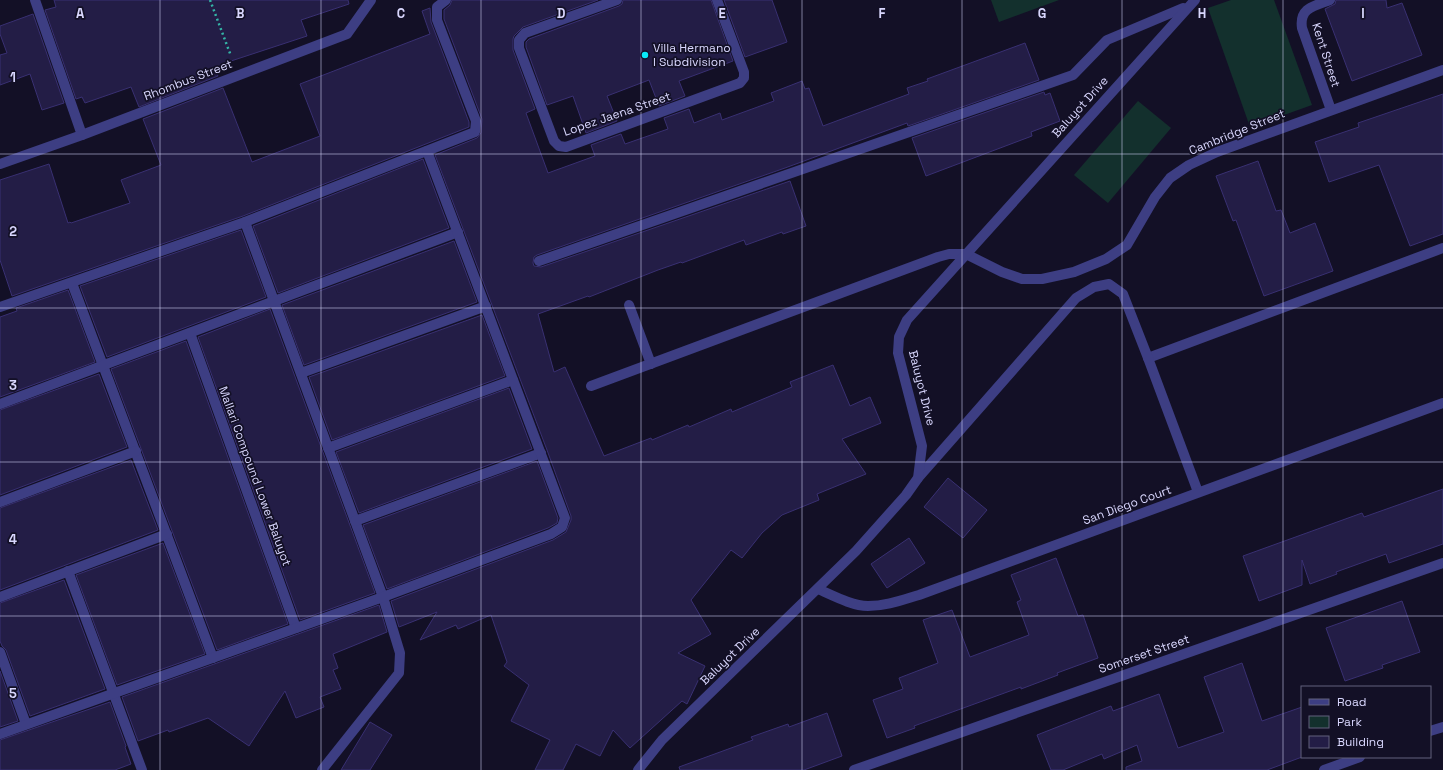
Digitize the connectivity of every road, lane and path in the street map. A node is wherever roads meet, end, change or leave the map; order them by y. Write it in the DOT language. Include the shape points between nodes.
graph roads {
  1 [pos="35,0"];
  2 [pos="210,0"];
  3 [pos="371,0"];
  4 [pos="445,0"];
  5 [pos="617,0"];
  6 [pos="717,0"];
  7 [pos="1330,0"];
  8 [pos="1191,3"];
  9 [pos="1443,70"];
  10 [pos="238,75"];
  11 [pos="1331,110"];
  12 [pos="82,135"];
  13 [pos="427,151"];
  14 [pos="0,164"];
  15 [pos="245,222"];
  16 [pos="458,232"];
  17 [pos="1443,248"];
  18 [pos="966,254"];
  19 [pos="539,262"];
  20 [pos="72,283"];
  21 [pos="274,301"];
  22 [pos="629,305"];
  23 [pos="486,306"];
  24 [pos="0,307"];
  25 [pos="190,333"];
  26 [pos="1148,358"];
  27 [pos="651,364"];
  28 [pos="103,365"];
  29 [pos="301,373"];
  30 [pos="513,380"];
  31 [pos="591,386"];
  32 [pos="0,404"];
  33 [pos="1443,404"];
  34 [pos="328,448"];
  35 [pos="136,451"];
  36 [pos="541,453"];
  37 [pos="918,478"];
  38 [pos="1198,492"];
  39 [pos="0,502"];
  40 [pos="355,520"];
  41 [pos="167,534"];
  42 [pos="1443,563"];
  43 [pos="68,571"];
  44 [pos="818,589"];
  45 [pos="0,597"];
  46 [pos="383,597"];
  47 [pos="296,628"];
  48 [pos="0,652"];
  49 [pos="213,658"];
  50 [pos="114,693"];
  51 [pos="26,724"];
  52 [pos="1443,727"];
  53 [pos="1431,732"];
  54 [pos="0,734"];
  55 [pos="1357,758"];
  56 [pos="142,770"];
  57 [pos="322,770"];
  58 [pos="638,770"];
  59 [pos="854,770"];
  60 [pos="1324,770"];
  1 -- 12 [label="street"];
  2 -- 10 [label="path"];
  3 -- 10 [label="street, Rhombus Street" via="347,34"];
  4 -- 13 [label="street" via="437,7 437,20 476,121 475,132"];
  5 -- 6 [label="street, Lopez Jaena Street" via="524,33 519,40 519,48 558,146 566,147 740,83 744,78 744,72"];
  7 -- 11 [label="street, Kent Street" via="1308,10 1301,22"];
  8 -- 18 [label="street, Baluyot Drive"];
  8 -- 19 [label="street" via="1107,40 1073,75"];
  9 -- 11 [label="street, Cambridge Street"];
  10 -- 12 [label="street, Rhombus Street"];
  11 -- 18 [label="street, Cambridge Street" via="1217,152 1190,165 1170,178 1127,245 1106,259 1074,272 1042,279 1022,279"];
  12 -- 14 [label="street, Rhombus Street"];
  13 -- 15 [label="street"];
  13 -- 16 [label="street"];
  15 -- 20 [label="street"];
  15 -- 21 [label="street"];
  16 -- 21 [label="street"];
  16 -- 23 [label="street"];
  17 -- 26 [label="street"];
  18 -- 27 [label="street" via="954,253 938,257"];
  18 -- 37 [label="street, Baluyot Drive" via="907,320 899,337 898,353 922,446"];
  20 -- 24 [label="street"];
  20 -- 28 [label="street"];
  21 -- 25 [label="street"];
  21 -- 29 [label="street"];
  22 -- 27 [label="street"];
  23 -- 29 [label="street"];
  23 -- 30 [label="street"];
  25 -- 28 [label="street"];
  25 -- 47 [label="street, Mallari Compound Lower Baluyot"];
  26 -- 37 [label="street" via="1123,294 1108,284 1094,287 1076,298"];
  26 -- 38 [label="street"];
  27 -- 31 [label="street"];
  28 -- 32 [label="street"];
  28 -- 35 [label="street"];
  29 -- 34 [label="street"];
  30 -- 34 [label="street"];
  30 -- 36 [label="street"];
  33 -- 38 [label="street, San Diego Court"];
  34 -- 40 [label="street"];
  35 -- 39 [label="street"];
  35 -- 41 [label="street"];
  36 -- 40 [label="street"];
  36 -- 46 [label="street" via="565,518 562,527 551,534"];
  37 -- 44 [label="street, Baluyot Drive" via="856,551"];
  38 -- 44 [label="street, San Diego Court" via="919,595 888,604 866,606"];
  40 -- 46 [label="street"];
  41 -- 43 [label="street"];
  41 -- 49 [label="street"];
  42 -- 59 [label="street, Somerset Street"];
  43 -- 45 [label="street"];
  43 -- 50 [label="street"];
  44 -- 58 [label="street, Baluyot Drive" via="662,740"];
  46 -- 47 [label="street"];
  46 -- 57 [label="street" via="400,653 399,672"];
  47 -- 49 [label="street"];
  48 -- 51 [label="street"];
  49 -- 50 [label="street"];
  50 -- 51 [label="street"];
  50 -- 56 [label="street"];
  51 -- 54 [label="street"];
  52 -- 53 [label="street"];
  55 -- 60 [label="street"];
}
